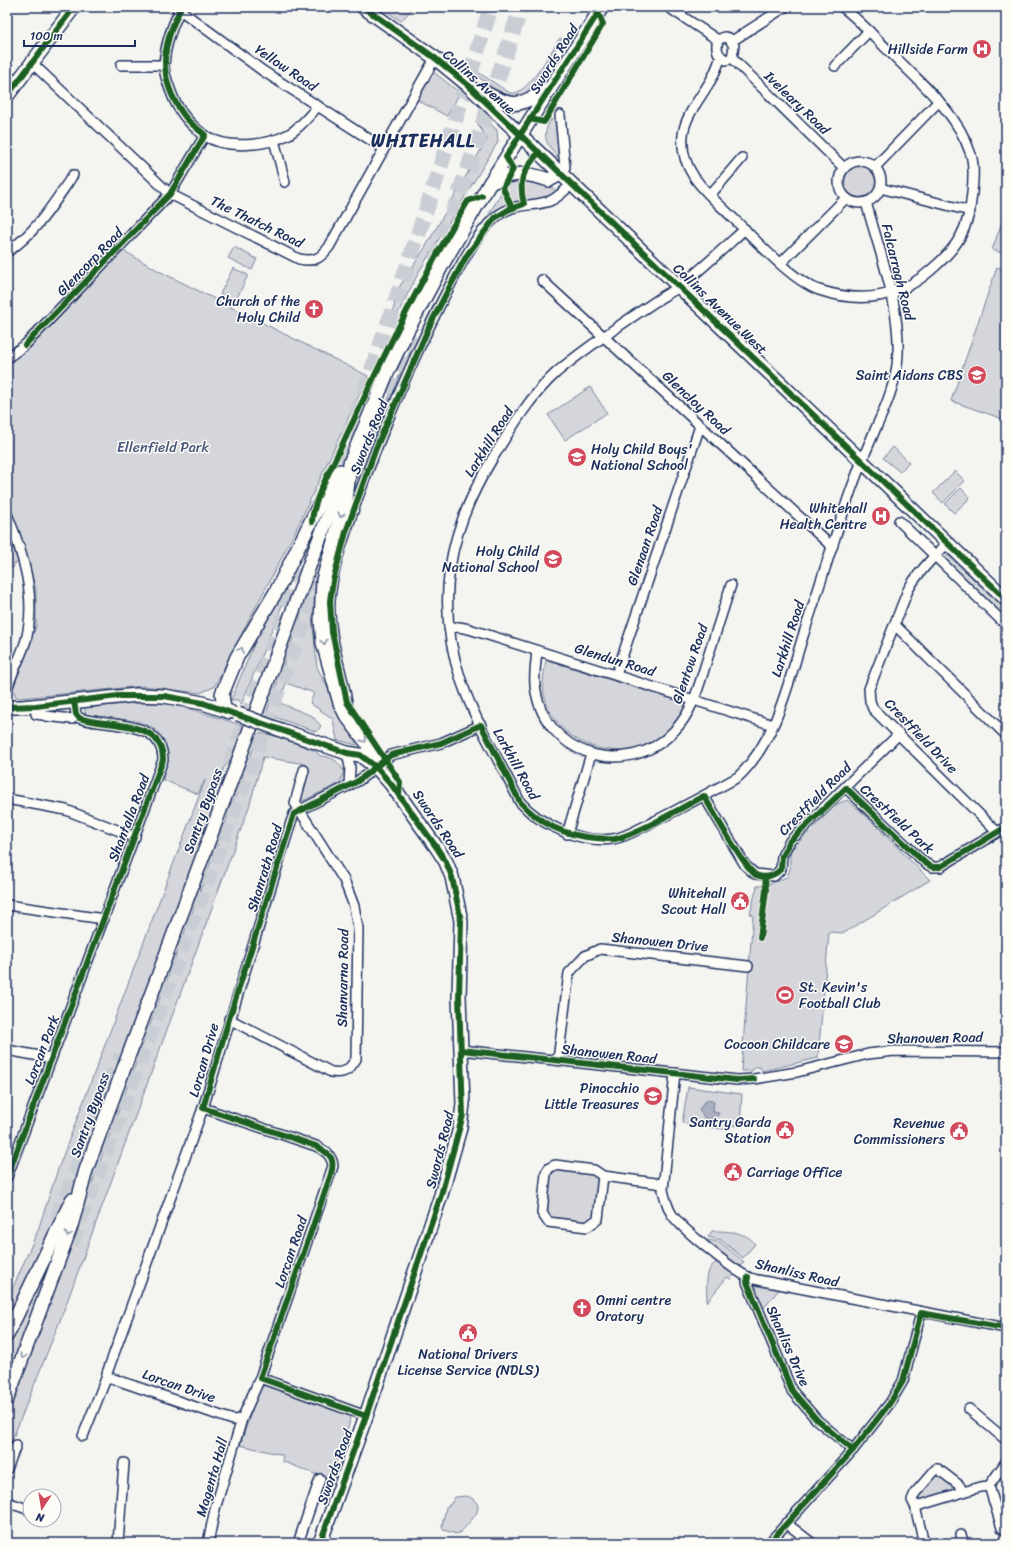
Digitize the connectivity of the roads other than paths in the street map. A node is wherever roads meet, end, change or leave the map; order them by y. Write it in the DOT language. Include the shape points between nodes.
graph roads {
  1 [pos="74,7"];
  2 [pos="363,7"];
  3 [pos="602,7"];
  4 [pos="668,7"];
  5 [pos="785,7"];
  6 [pos="842,7"];
  7 [pos="178,9"];
  8 [pos="869,31"];
  9 [pos="718,40"];
  10 [pos="732,41"];
  11 [pos="721,57"];
  12 [pos="435,58"];
  13 [pos="732,58"];
  14 [pos="31,62"];
  15 [pos="121,64"];
  16 [pos="164,65"];
  17 [pos="835,66"];
  18 [pos="468,85"];
  19 [pos="550,87"];
  20 [pos="7,96"];
  21 [pos="938,101"];
  22 [pos="318,106"];
  23 [pos="560,115"];
  24 [pos="521,134"];
  25 [pos="205,135"];
  26 [pos="274,140"];
  27 [pos="383,148"];
  28 [pos="742,158"];
  29 [pos="874,167"];
  30 [pos="844,168"];
  31 [pos="562,173"];
  32 [pos="73,175"];
  33 [pos="285,182"];
  34 [pos="490,183"];
  35 [pos="572,184"];
  36 [pos="880,188"];
  37 [pos="170,194"];
  38 [pos="710,195"];
  39 [pos="846,198"];
  40 [pos="866,202"];
  41 [pos="970,211"];
  42 [pos="745,229"];
  43 [pos="7,252"];
  44 [pos="781,263"];
  45 [pos="542,280"];
  46 [pos="680,286"];
  47 [pos="891,294"];
  48 [pos="606,336"];
  49 [pos="7,358"];
  50 [pos="700,426"];
  51 [pos="861,462"];
  52 [pos="350,463"];
  53 [pos="7,514"];
  54 [pos="899,521"];
  55 [pos="948,543"];
  56 [pos="833,545"];
  57 [pos="934,556"];
  58 [pos="731,585"];
  59 [pos="1006,599"];
  60 [pos="895,625"];
  61 [pos="1006,625"];
  62 [pos="449,628"];
  63 [pos="537,651"];
  64 [pos="616,675"];
  65 [pos="225,686"];
  66 [pos="7,689"];
  67 [pos="694,699"];
  68 [pos="191,700"];
  69 [pos="74,701"];
  70 [pos="55,704"];
  71 [pos="7,707"];
  72 [pos="224,709"];
  73 [pos="347,709"];
  74 [pos="45,713"];
  75 [pos="72,719"];
  76 [pos="481,725"];
  77 [pos="773,725"];
  78 [pos="899,734"];
  79 [pos="1006,735"];
  80 [pos="346,753"];
  81 [pos="591,754"];
  82 [pos="376,767"];
  83 [pos="304,770"];
  84 [pos="349,786"];
  85 [pos="846,788"];
  86 [pos="704,796"];
  87 [pos="7,799"];
  88 [pos="298,811"];
  89 [pos="1006,827"];
  90 [pos="996,832"];
  91 [pos="567,834"];
  92 [pos="135,837"];
  93 [pos="7,905"];
  94 [pos="104,918"];
  95 [pos="748,966"];
  96 [pos="74,999"];
  97 [pos="229,1019"];
  98 [pos="7,1050"];
  99 [pos="461,1050"];
  100 [pos="1006,1052"];
  101 [pos="50,1058"];
  102 [pos="558,1060"];
  103 [pos="675,1074"];
  104 [pos="203,1108"];
  105 [pos="86,1170"];
  106 [pos="603,1176"];
  107 [pos="7,1178"];
  108 [pos="663,1184"];
  109 [pos="748,1277"];
  110 [pos="921,1313"];
  111 [pos="1006,1328"];
  112 [pos="7,1335"];
  113 [pos="107,1376"];
  114 [pos="260,1378"];
  115 [pos="7,1400"];
  116 [pos="969,1409"];
  117 [pos="366,1416"];
  118 [pos="242,1419"];
  119 [pos="82,1436"];
  120 [pos="1006,1440"];
  121 [pos="16,1445"];
  122 [pos="852,1450"];
  123 [pos="1006,1462"];
  124 [pos="124,1463"];
  125 [pos="7,1469"];
  126 [pos="320,1479"];
  127 [pos="989,1486"];
  128 [pos="962,1492"];
  129 [pos="7,1502"];
  130 [pos="22,1507"];
  131 [pos="916,1508"];
  132 [pos="786,1523"];
  133 [pos="1006,1530"];
  134 [pos="118,1543"];
  135 [pos="208,1543"];
  136 [pos="298,1543"];
  137 [pos="320,1543"];
  138 [pos="769,1543"];
  139 [pos="812,1543"];
  140 [pos="924,1543"];
  1 -- 14 [label="main road"];
  2 -- 12 [label="main road, Collins Avenue"];
  3 -- 19 [label="main road, Swords Road"];
  4 -- 9 [label="street"];
  5 -- 10 [label="street"];
  6 -- 8 [label="street"];
  7 -- 16 [label="street" via="167,40"];
  7 -- 22 [label="street, Yellow Road"];
  8 -- 17 [label="street"];
  8 -- 21 [label="street"];
  9 -- 10 [label="street" via="724,37"];
  9 -- 11 [label="street" via="716,49"];
  10 -- 13 [label="street"];
  11 -- 13 [label="street" via="726,60"];
  11 -- 38 [label="street" via="684,132 683,151 690,173"];
  12 -- 18 [label="main road, Collins Avenue"];
  12 -- 27 [label="street, The Thatch Road"];
  13 -- 30 [label="street, Iveleary Road"];
  14 -- 20 [label="main road"];
  14 -- 37 [label="street, The Thatch Road"];
  15 -- 16 [label="street"];
  16 -- 25 [label="street" via="174,99 184,115"];
  18 -- 19 [label="main road" via="516,105"];
  18 -- 24 [label="main road, Collins Avenue"];
  19 -- 24 [label="main road, Swords Road"];
  21 -- 29 [label="street"];
  21 -- 41 [label="street" via="962,130 971,155 973,178"];
  22 -- 26 [label="street" via="298,128"];
  22 -- 27 [label="street, Yellow Road"];
  23 -- 31 [label="street" via="565,168"];
  24 -- 31 [label="main road, Collins Avenue West"];
  24 -- 34 [label="main road, Swords Road"];
  25 -- 26 [label="street" via="226,143 249,144"];
  25 -- 37 [label="street, Glencorp Road"];
  26 -- 33 [label="street"];
  27 -- 37 [label="street, The Thatch Road" via="329,247 323,256 316,260 299,258"];
  28 -- 38 [label="street"];
  29 -- 30 [label="street" via="869,163 856,161"];
  29 -- 36 [label="street" via="880,177"];
  30 -- 39 [label="street" via="839,186"];
  31 -- 34 [label="main road" via="549,180 532,175 507,175"];
  31 -- 35 [label="main road, Collins Avenue West"];
  32 -- 43 [label="street" via="42,220"];
  34 -- 52 [label="main road, Swords Road" via="407,331"];
  35 -- 46 [label="main road, Collins Avenue West"];
  35 -- 73 [label="street, Swords Road" via="549,201 519,205 508,210 495,218 478,238 429,327 379,441 346,532 330,601 332,632"];
  36 -- 40 [label="street" via="872,199"];
  36 -- 41 [label="street"];
  37 -- 49 [label="street, Glencorp Road" via="25,345"];
  38 -- 42 [label="street"];
  39 -- 40 [label="street"];
  39 -- 44 [label="street"];
  40 -- 47 [label="street, Falcarragh Road"];
  41 -- 47 [label="street" via="957,245 943,260 918,282"];
  42 -- 44 [label="street"];
  42 -- 46 [label="street, Larkhill Road"];
  44 -- 47 [label="street" via="804,283 833,294 869,298"];
  45 -- 48 [label="street, Glencloy Road"];
  46 -- 48 [label="street, Larkhill Road"];
  46 -- 51 [label="main road, Collins Avenue West"];
  47 -- 51 [label="street, Falcarragh Road" via="898,328 897,363 883,415"];
  48 -- 50 [label="street, Glencloy Road"];
  48 -- 62 [label="street, Larkhill Road" via="536,392 474,490 455,539 452,555 446,597"];
  50 -- 56 [label="street, Glencloy Road"];
  50 -- 64 [label="street, Glenaan Road"];
  51 -- 55 [label="main road, Collins Avenue West"];
  51 -- 56 [label="street, Larkhill Road"];
  65 -- 52 [label="main road, Swords Road, one-way" via="237,657 277,590 326,492 340,470"];
  52 -- 73 [label="main road, Swords Road, one-way" via="346,499 323,580 321,620 323,643 340,703"];
  52 -- 105 [label="main road, Santry Bypass" via="312,558"];
  53 -- 66 [label="street" via="28,579 29,615 26,640"];
  54 -- 57 [label="street"];
  55 -- 57 [label="street, Crestfield Drive"];
  55 -- 59 [label="main road, Collins Avenue West"];
  56 -- 77 [label="street, Larkhill Road"];
  57 -- 60 [label="street, Crestfield Drive" via="914,579"];
  57 -- 61 [label="street"];
  58 -- 67 [label="street, Glentow Road"];
  60 -- 78 [label="street, Crestfield Drive" via="869,689 873,709"];
  60 -- 79 [label="street"];
  62 -- 63 [label="street, Glendun Road" via="469,629"];
  62 -- 76 [label="street, Larkhill Road" via="462,683"];
  63 -- 64 [label="street, Glendun Road"];
  63 -- 81 [label="street, Glentow Road" via="535,685 545,717 561,737"];
  64 -- 67 [label="street, Glendun Road"];
  65 -- 68 [label="main road" via="212,696"];
  65 -- 72 [label="main road, Swords Road" via="222,694"];
  67 -- 77 [label="street, Glendun Road"];
  67 -- 81 [label="street, Glentow Road" via="685,719 664,741 652,749 628,757"];
  68 -- 69 [label="main road" via="137,694"];
  68 -- 72 [label="main road"];
  69 -- 70 [label="main road"];
  69 -- 92 [label="street, Shantalla Road" via="79,718 147,731 161,748 161,767"];
  70 -- 74 [label="main road"];
  70 -- 74 [label="street"];
  71 -- 74 [label="main road"];
  72 -- 80 [label="main road, bridge"];
  73 -- 82 [label="main road, Swords Road, one-way" via="367,743"];
  74 -- 75 [label="street"];
  76 -- 82 [label="street, Larkhill Road" via="441,743 391,755"];
  76 -- 91 [label="street, Larkhill Road" via="520,802 544,822"];
  77 -- 86 [label="street, Larkhill Road" via="748,768 738,777"];
  78 -- 85 [label="street, Crestfield Road"];
  78 -- 90 [label="street, Crestfield Drive"];
  80 -- 82 [label="main road" via="360,755"];
  80 -- 84 [label="street" via="350,767"];
  81 -- 91 [label="street"];
  82 -- 84 [label="street, Shanrath Road"];
  82 -- 99 [label="main road, Swords Road" via="437,848 452,877 461,921"];
  83 -- 88 [label="street" via="295,803"];
  84 -- 88 [label="street, Shanrath Road"];
  85 -- 86 [label="street, Crestfield Road" via="790,842 782,856 781,870 774,876 764,877 755,874 745,865"];
  85 -- 90 [label="street, Crestfield Park" via="924,863 932,867 940,867"];
  86 -- 91 [label="street, Larkhill Road" via="613,839"];
  87 -- 92 [label="street" via="66,810"];
  88 -- 97 [label="street, Shanrath Road" via="291,822"];
  88 -- 97 [label="street, Shanvarna Road" via="307,820 344,880 354,906 358,928 356,1059 346,1072 331,1072"];
  89 -- 90 [label="street"];
  92 -- 94 [label="street, Shantalla Road"];
  93 -- 94 [label="street"];
  94 -- 96 [label="street, Shantalla Road"];
  95 -- 102 [label="street, Shanowen Drive" via="600,949 585,956 569,973"];
  96 -- 101 [label="street, Lorcan Park"];
  97 -- 104 [label="street, Lorcan Drive"];
  98 -- 101 [label="street"];
  99 -- 102 [label="street, Shanowen Road"];
  99 -- 117 [label="main road, Swords Road" via="463,1110 460,1128 441,1195"];
  100 -- 103 [label="street, Shanowen Road" via="868,1054 797,1072 754,1079 737,1080"];
  101 -- 107 [label="street, Lorcan Park"];
  102 -- 103 [label="street, Shanowen Road"];
  103 -- 108 [label="street, Shanliss Road"];
  104 -- 113 [label="street, Lorcan Drive"];
  104 -- 114 [label="street, Lorcan Road" via="316,1146 333,1160 334,1166"];
  105 -- 112 [label="main road, Santry Bypass"];
  105 -- 115 [label="main road, Santry Bypass, one-way" via="71,1226"];
  106 -- 106 [label="street" via="594,1170 555,1165 549,1168 546,1173 542,1213 548,1222 587,1227 598,1220"];
  106 -- 108 [label="street"];
  108 -- 109 [label="street, Shanliss Road" via="665,1200 671,1214 683,1227"];
  109 -- 110 [label="street, Shanliss Road"];
  109 -- 122 [label="street, Shanliss Drive" via="749,1286 792,1391 817,1420"];
  110 -- 111 [label="street, Shanliss Road"];
  110 -- 122 [label="street" via="901,1385 890,1403"];
  113 -- 118 [label="street, Lorcan Drive" via="233,1420"];
  113 -- 119 [label="street, Lorcan Drive"];
  114 -- 117 [label="street"];
  114 -- 118 [label="street, Lorcan Road"];
  116 -- 120 [label="street"];
  117 -- 137 [label="main road, Swords Road"];
  118 -- 135 [label="street, Magenta Hall" via="215,1509"];
  121 -- 125 [label="street"];
  122 -- 132 [label="street"];
  123 -- 127 [label="street"];
  124 -- 134 [label="street"];
  126 -- 136 [label="street"];
  127 -- 128 [label="street"];
  127 -- 133 [label="street" via="993,1510 1002,1528"];
  128 -- 131 [label="street"];
  128 -- 131 [label="street" via="959,1485 936,1469 915,1493 912,1500"];
  129 -- 130 [label="street"];
  131 -- 140 [label="street"];
  132 -- 138 [label="street"];
  132 -- 139 [label="street"];
}
